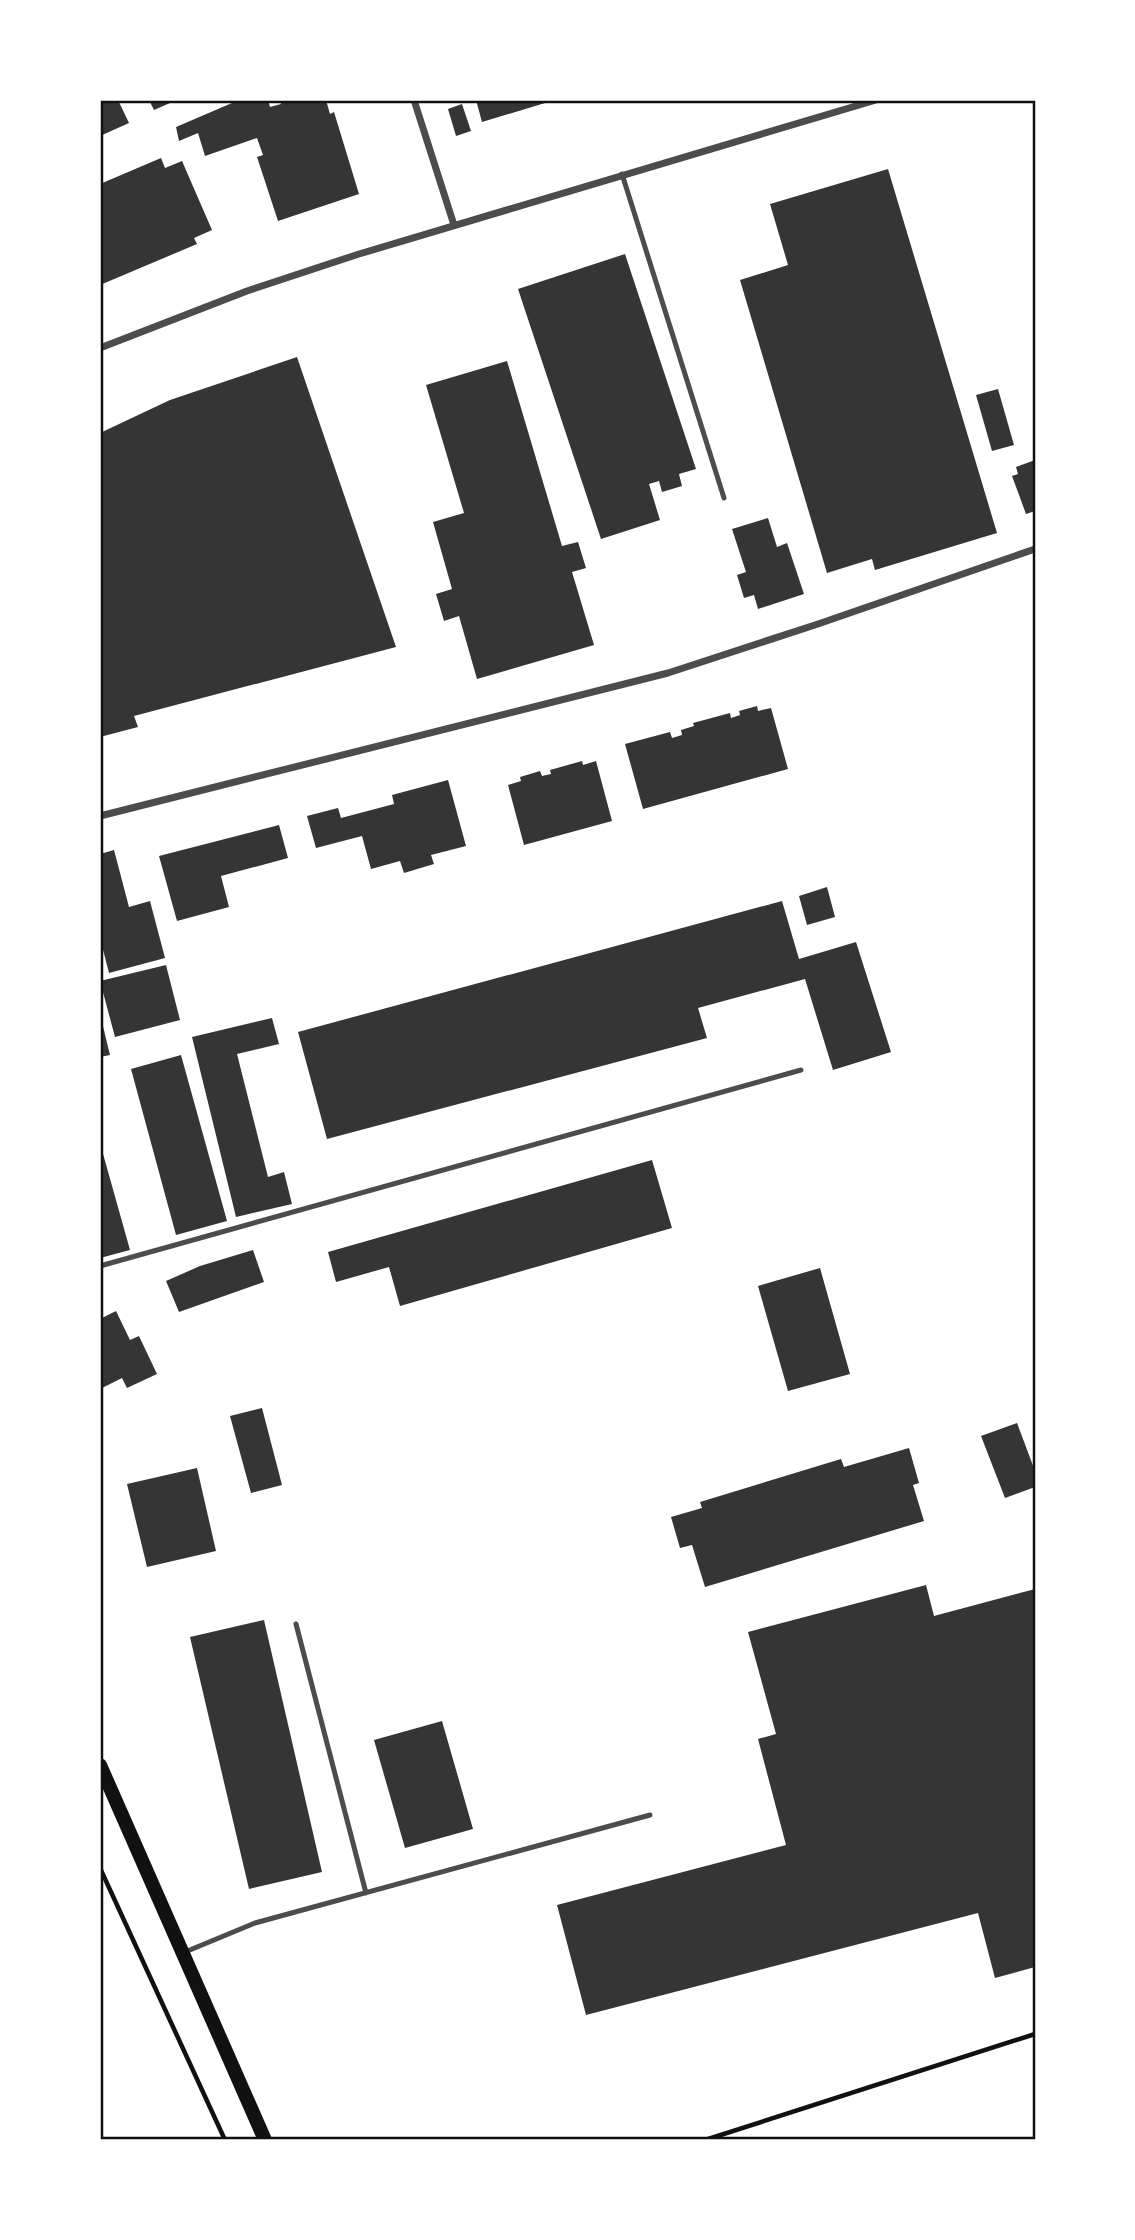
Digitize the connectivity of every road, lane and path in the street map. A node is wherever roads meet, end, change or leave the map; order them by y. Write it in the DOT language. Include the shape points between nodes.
graph roads {
  1 [pos="414,100"];
  2 [pos="876,100"];
  3 [pos="622,174"];
  4 [pos="454,225"];
  5 [pos="100,348"];
  6 [pos="724,498"];
  7 [pos="1035,549"];
  8 [pos="100,817"];
  9 [pos="801,1070"];
  10 [pos="100,1266"];
  11 [pos="296,1623"];
  12 [pos="100,1765"];
  13 [pos="650,1815"];
  14 [pos="100,1868"];
  15 [pos="366,1893"];
  16 [pos="182,1953"];
  17 [pos="1035,2034"];
  18 [pos="226,2140"];
  19 [pos="265,2140"];
  20 [pos="705,2140"];
  1 -- 4 [label="street"];
  2 -- 3 [label="street"];
  3 -- 4 [label="street"];
  3 -- 6 [label="lane"];
  4 -- 5 [label="street" via="247,291"];
  7 -- 8 [label="street" via="668,673"];
  9 -- 10 [label="lane"];
  11 -- 15 [label="lane"];
  12 -- 16 [label="main road"];
  13 -- 15 [label="lane"];
  14 -- 18 [label="path"];
  15 -- 16 [label="lane" via="255,1923"];
  16 -- 19 [label="main road"];
  17 -- 20 [label="path"];
}
